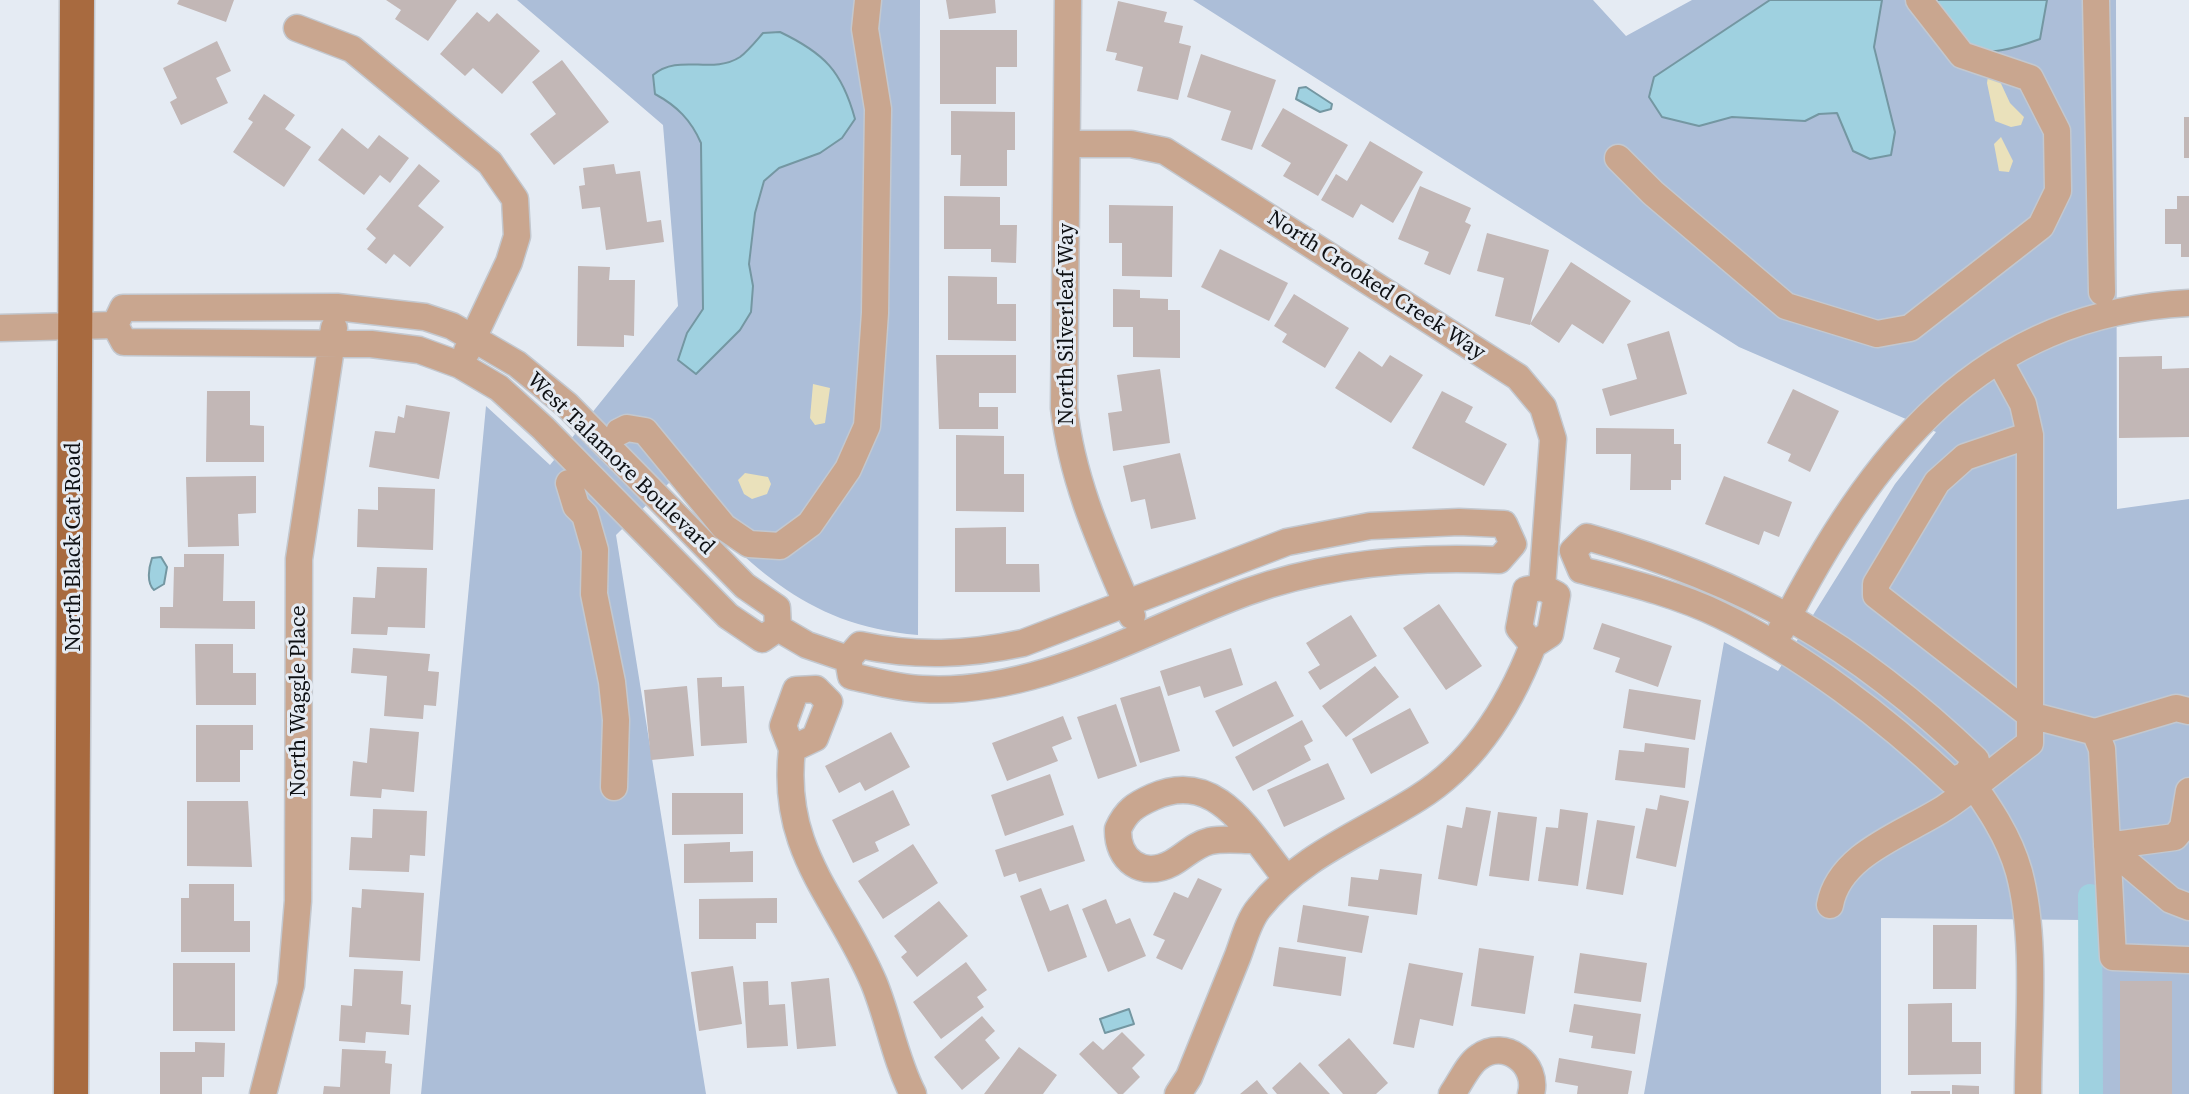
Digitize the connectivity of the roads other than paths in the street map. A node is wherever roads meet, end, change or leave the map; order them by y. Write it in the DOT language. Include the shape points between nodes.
graph roads {
  1 [pos="77,0"];
  2 [pos="868,0"];
  3 [pos="1068,0"];
  4 [pos="1919,0"];
  5 [pos="2096,0"];
  6 [pos="297,28"];
  7 [pos="1067,144"];
  8 [pos="1618,158"];
  9 [pos="2102,292"];
  10 [pos="2189,303"];
  11 [pos="337,307"];
  12 [pos="115,325"];
  13 [pos="75,326"];
  14 [pos="0,328"];
  15 [pos="473,337"];
  16 [pos="331,344"];
  17 [pos="1999,360"];
  18 [pos="460,365"];
  19 [pos="619,432"];
  20 [pos="2030,435"];
  21 [pos="569,483"];
  22 [pos="1513,544"];
  23 [pos="1545,548"];
  24 [pos="1573,551"];
  25 [pos="1126,602"];
  26 [pos="1788,615"];
  27 [pos="778,628"];
  28 [pos="1140,635"];
  29 [pos="1773,645"];
  30 [pos="838,656"];
  31 [pos="2189,711"];
  32 [pos="2030,715"];
  33 [pos="2095,732"];
  34 [pos="1970,781"];
  35 [pos="614,787"];
  36 [pos="2189,791"];
  37 [pos="1254,840"];
  38 [pos="2182,845"];
  39 [pos="2107,846"];
  40 [pos="1286,878"];
  41 [pos="1830,905"];
  42 [pos="2189,907"];
  43 [pos="2189,960"];
  44 [pos="71,1094"];
  45 [pos="263,1094"];
  46 [pos="913,1094"];
  47 [pos="1178,1094"];
  48 [pos="1452,1094"];
  49 [pos="1531,1094"];
  50 [pos="2028,1094"];
  1 -- 13 [label="main road, North Black Cat Road"];
  2 -- 19 [label="street" via="865,29 878,109 875,313 867,426 848,469 810,524 780,546 749,544 724,527 645,431"];
  3 -- 7 [label="street, North Silverleaf Way"];
  4 -- 8 [label="street" via="1962,55 2030,78 2057,131 2058,191 2041,226 1910,328 1877,334 1786,306"];
  5 -- 9 [label="street"];
  6 -- 15 [label="street" via="352,49 490,163 508,185 517,208 517,236"];
  7 -- 23 [label="street, North Crooked Creek Way" via="1131,144 1165,151 1518,377 1543,407 1553,439"];
  7 -- 25 [label="street, North Silverleaf Way" via="1068,448"];
  10 -- 17 [label="street" via="2088,320"];
  11 -- 12 [label="street, West Talamore Boulevard" via="123,308"];
  11 -- 15 [label="street, West Talamore Boulevard" via="425,317"];
  11 -- 16 [label="street, North Waggle Place"];
  12 -- 13 [label="street, West Talamore Boulevard"];
  12 -- 16 [label="street, West Talamore Boulevard" via="124,342"];
  13 -- 14 [label="street, West Talamore Boulevard"];
  13 -- 44 [label="main road, North Black Cat Road"];
  15 -- 18 [label="street"];
  15 -- 27 [label="street, West Talamore Boulevard" via="567,405 745,586 777,608"];
  16 -- 18 [label="street, West Talamore Boulevard" via="419,350"];
  16 -- 45 [label="street, North Waggle Place" via="299,559 298,901 291,985"];
  17 -- 20 [label="street" via="2023,404"];
  17 -- 26 [label="street" via="1936,406 1890,455"];
  18 -- 27 [label="street, West Talamore Boulevard" via="499,388 543,428 728,616 762,639"];
  20 -- 32 [label="street"];
  20 -- 32 [label="street" via="1965,457 1937,482 1876,584 1876,595"];
  21 -- 35 [label="street" via="595,550 594,594 616,720"];
  22 -- 23 [label="street"];
  22 -- 25 [label="street" via="1504,524 1370,526 1287,542"];
  22 -- 28 [label="street, West Talamore Boulevard" via="1499,560 1414,560 1294,577"];
  23 -- 24 [label="street"];
  23 -- 40 [label="street, North Crooked Creek Way" via="1542,587 1526,590 1519,628 1533,645 1505,706 1477,747 1420,797"];
  24 -- 26 [label="street" via="1587,537 1662,558"];
  24 -- 29 [label="street" via="1581,570 1719,614"];
  25 -- 28 [label="street, North Silverleaf Way"];
  25 -- 30 [label="street" via="1023,643 990,650 921,654 860,645"];
  26 -- 29 [label="street"];
  26 -- 34 [label="street" via="1858,658 1955,739 1976,760"];
  27 -- 30 [label="street, West Talamore Boulevard"];
  28 -- 30 [label="street, West Talamore Boulevard" via="1054,669 964,688 923,689 851,676"];
  29 -- 34 [label="street" via="1838,687 1952,781"];
  30 -- 46 [label="street" via="816,689 796,690 783,726 792,749 801,844 873,980"];
  31 -- 33 [label="street" via="2176,708"];
  32 -- 33 [label="street"];
  32 -- 34 [label="street" via="2030,743"];
  33 -- 39 [label="street" via="2102,749"];
  34 -- 41 [label="street" via="1860,859 1832,893"];
  34 -- 50 [label="street" via="1999,823 2027,910"];
  36 -- 38 [label="street"];
  37 -- 37 [label="street" via="1234,811 1198,790 1164,792 1132,807 1118,829 1121,852 1142,868 1172,863 1213,840"];
  37 -- 40 [label="street"];
  38 -- 39 [label="street"];
  39 -- 42 [label="street" via="2171,900"];
  39 -- 43 [label="street" via="2113,957"];
  40 -- 47 [label="street" via="1256,911"];
  48 -- 49 [label="street" via="1477,1057 1496,1049 1517,1054 1528,1067"];
}
